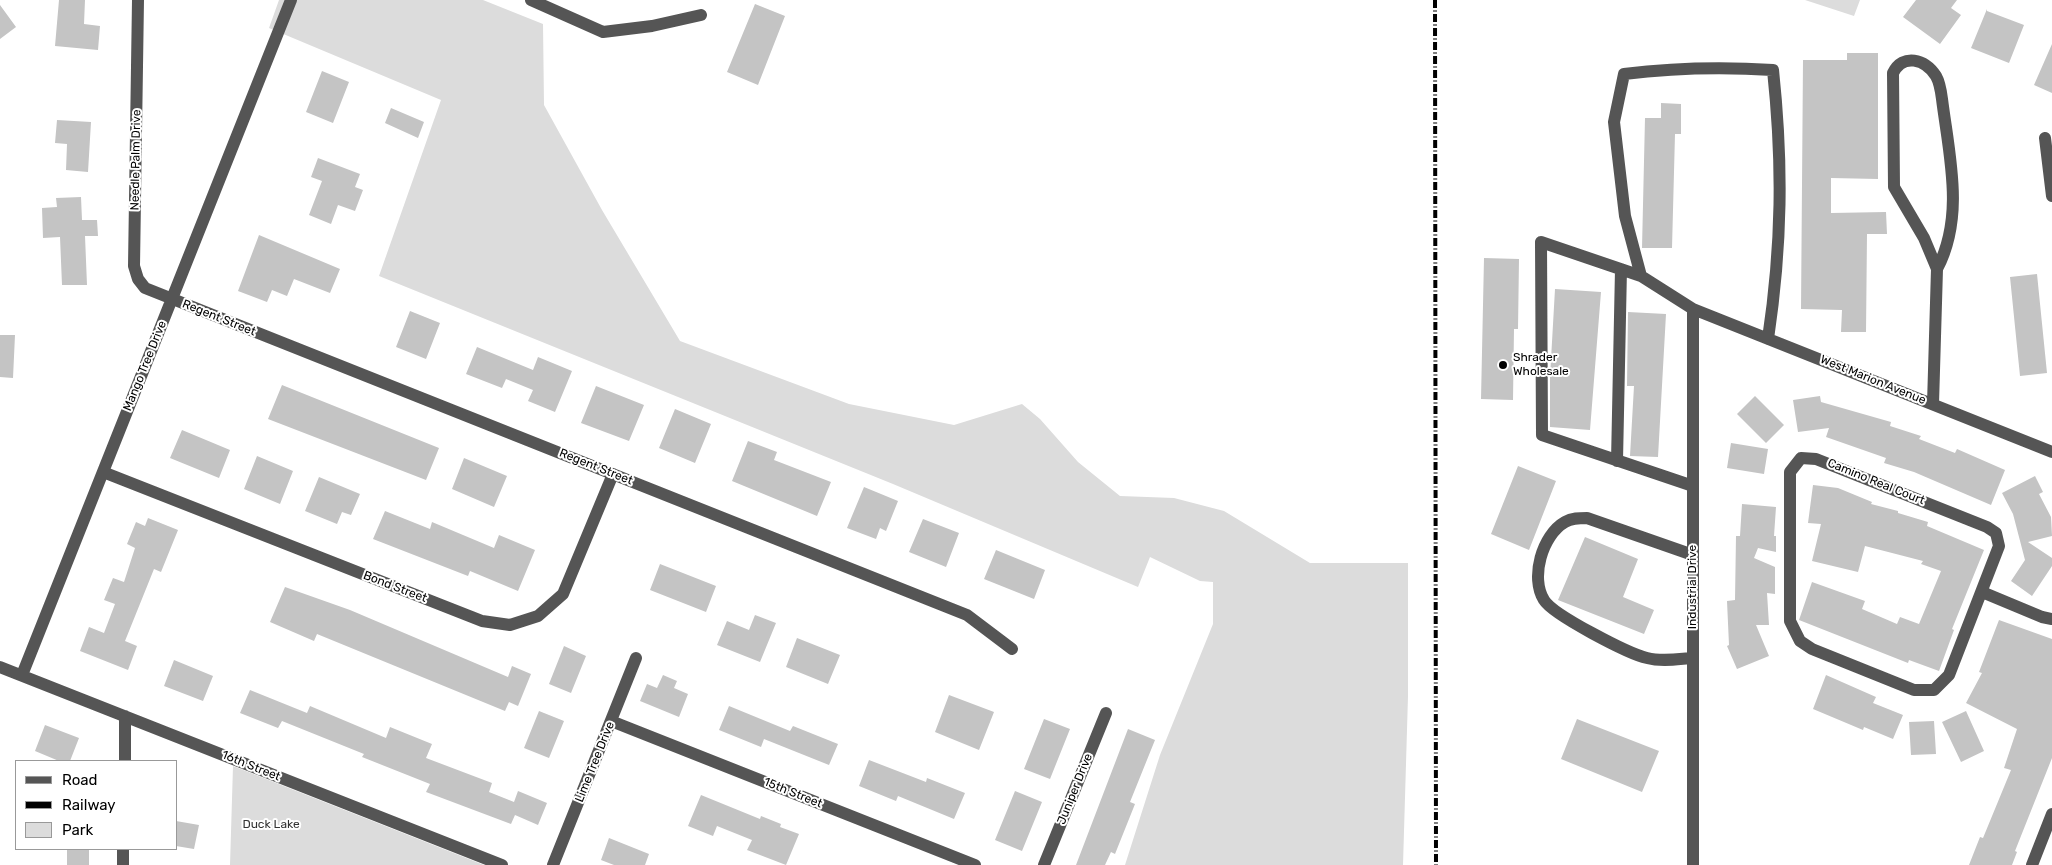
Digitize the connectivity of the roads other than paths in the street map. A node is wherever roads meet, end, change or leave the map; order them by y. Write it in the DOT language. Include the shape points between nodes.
graph roads {
  1 [pos="138,0"];
  2 [pos="290,0"];
  3 [pos="531,0"];
  4 [pos="701,15"];
  5 [pos="2045,138"];
  6 [pos="2052,196"];
  7 [pos="1621,269"];
  8 [pos="1937,269"];
  9 [pos="1641,276"];
  10 [pos="172,299"];
  11 [pos="1693,309"];
  12 [pos="1768,339"];
  13 [pos="1933,404"];
  14 [pos="2052,452"];
  15 [pos="1617,461"];
  16 [pos="103,472"];
  17 [pos="613,474"];
  18 [pos="1693,486"];
  19 [pos="1693,555"];
  20 [pos="1982,592"];
  21 [pos="2052,619"];
  22 [pos="1012,649"];
  23 [pos="636,658"];
  24 [pos="1693,658"];
  25 [pos="0,667"];
  26 [pos="22,675"];
  27 [pos="1106,713"];
  28 [pos="126,716"];
  29 [pos="611,721"];
  30 [pos="125,760"];
  31 [pos="2052,814"];
  32 [pos="124,850"];
  33 [pos="123,865"];
  34 [pos="502,865"];
  35 [pos="553,865"];
  36 [pos="975,865"];
  37 [pos="1044,865"];
  38 [pos="1693,865"];
  39 [pos="2032,865"];
  1 -- 10 [label="street, Needle Palm Drive" via="134,266 145,288"];
  2 -- 10 [label="street, Mango Tree Drive"];
  3 -- 4 [label="street" via="603,32"];
  5 -- 6 [label="street"];
  7 -- 9 [label="street, West Marion Avenue"];
  7 -- 15 [label="street"];
  7 -- 15 [label="street, West Marion Avenue" via="1541,242 1542,436"];
  8 -- 8 [label="street" via="1924,238 1894,187 1893,73 1897,64 1904,60 1929,68 1940,84 1954,204 1944,254"];
  8 -- 13 [label="street"];
  9 -- 11 [label="street, West Marion Avenue"];
  9 -- 12 [label="street" via="1625,216 1614,122 1624,74 1728,67 1773,70 1779,126 1781,212 1775,296"];
  10 -- 16 [label="street, Mango Tree Drive"];
  10 -- 17 [label="street, Regent Street"];
  11 -- 12 [label="street, West Marion Avenue"];
  11 -- 18 [label="street, Industrial Drive"];
  12 -- 13 [label="street, West Marion Avenue"];
  13 -- 14 [label="street, West Marion Avenue"];
  15 -- 18 [label="street"];
  16 -- 17 [label="street, Bond Street" via="482,621 510,625 538,616 563,594"];
  16 -- 26 [label="street, Mango Tree Drive"];
  17 -- 22 [label="street, Regent Street" via="967,615"];
  18 -- 19 [label="street, Industrial Drive"];
  19 -- 24 [label="street, Industrial Drive"];
  19 -- 24 [label="street" via="1587,518 1572,518 1554,531 1544,549 1537,576 1545,602 1594,634 1647,658"];
  20 -- 20 [label="street, Camino Real Court" via="1999,546 1996,533 1987,527 1816,458 1801,458 1790,472 1790,621 1800,641 1812,649 1914,690 1934,690 1949,675"];
  20 -- 21 [label="street"];
  23 -- 29 [label="street, Lime Tree Drive"];
  24 -- 38 [label="street, Industrial Drive"];
  25 -- 26 [label="street, 16th Street"];
  26 -- 28 [label="street, 16th Street"];
  27 -- 37 [label="street, Juniper Drive"];
  28 -- 30 [label="street"];
  28 -- 34 [label="street, 16th Street"];
  29 -- 35 [label="street, Lime Tree Drive"];
  29 -- 36 [label="street, 15th Street"];
  31 -- 39 [label="street"];
  32 -- 33 [label="street"];
}
